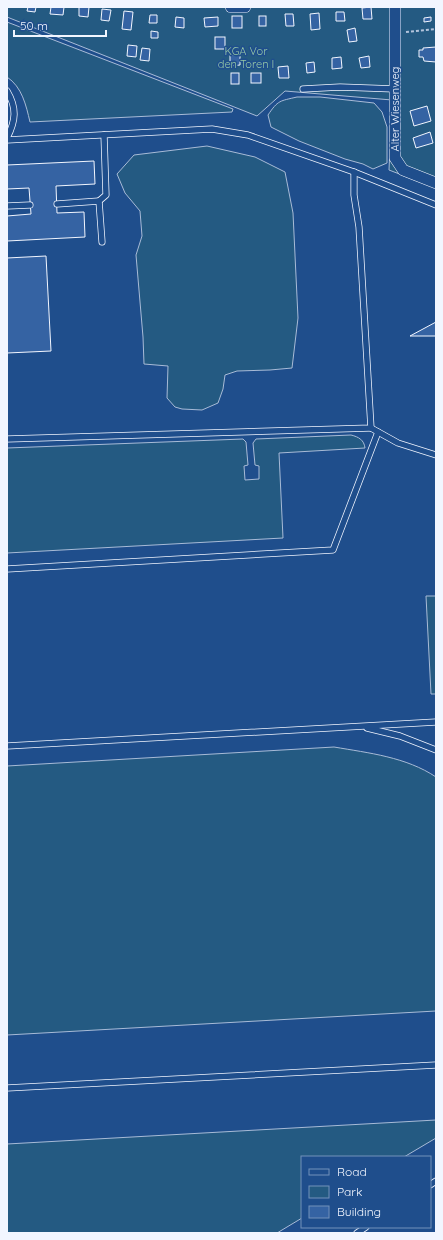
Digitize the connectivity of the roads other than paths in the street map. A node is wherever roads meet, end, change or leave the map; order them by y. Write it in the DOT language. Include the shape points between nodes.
graph roads {
  1 [pos="231,7"];
  2 [pos="245,7"];
  3 [pos="395,7"];
  4 [pos="304,89"];
  5 [pos="396,89"];
  6 [pos="7,91"];
  7 [pos="104,135"];
  8 [pos="7,139"];
  9 [pos="354,172"];
  10 [pos="436,183"];
  11 [pos="99,201"];
  12 [pos="57,204"];
  13 [pos="30,205"];
  14 [pos="436,205"];
  15 [pos="7,206"];
  16 [pos="102,242"];
  17 [pos="371,428"];
  18 [pos="378,432"];
  19 [pos="7,439"];
  20 [pos="436,455"];
  21 [pos="7,568"];
  22 [pos="436,722"];
  23 [pos="349,727"];
  24 [pos="7,746"];
  25 [pos="436,750"];
  26 [pos="436,1065"];
  27 [pos="7,1088"];
  1 -- 2 [label="street"];
  3 -- 5 [label="street, Alter Wiesenweg"];
  4 -- 5 [label="lane"];
  5 -- 10 [label="street, Alter Wiesenweg" via="395,158 403,170"];
  6 -- 8 [label="lane" via="13,100 15,116"];
  7 -- 8 [label="lane"];
  7 -- 9 [label="lane" via="212,129 248,135"];
  7 -- 11 [label="lane" via="106,195"];
  9 -- 14 [label="lane"];
  9 -- 17 [label="lane"];
  11 -- 12 [label="lane"];
  11 -- 16 [label="lane"];
  13 -- 15 [label="lane"];
  17 -- 18 [label="lane"];
  17 -- 19 [label="lane"];
  18 -- 20 [label="lane" via="398,443"];
  18 -- 21 [label="lane" via="333,550"];
  22 -- 23 [label="lane"];
  23 -- 24 [label="lane"];
  23 -- 25 [label="lane" via="400,736"];
  26 -- 27 [label="lane"];
}
